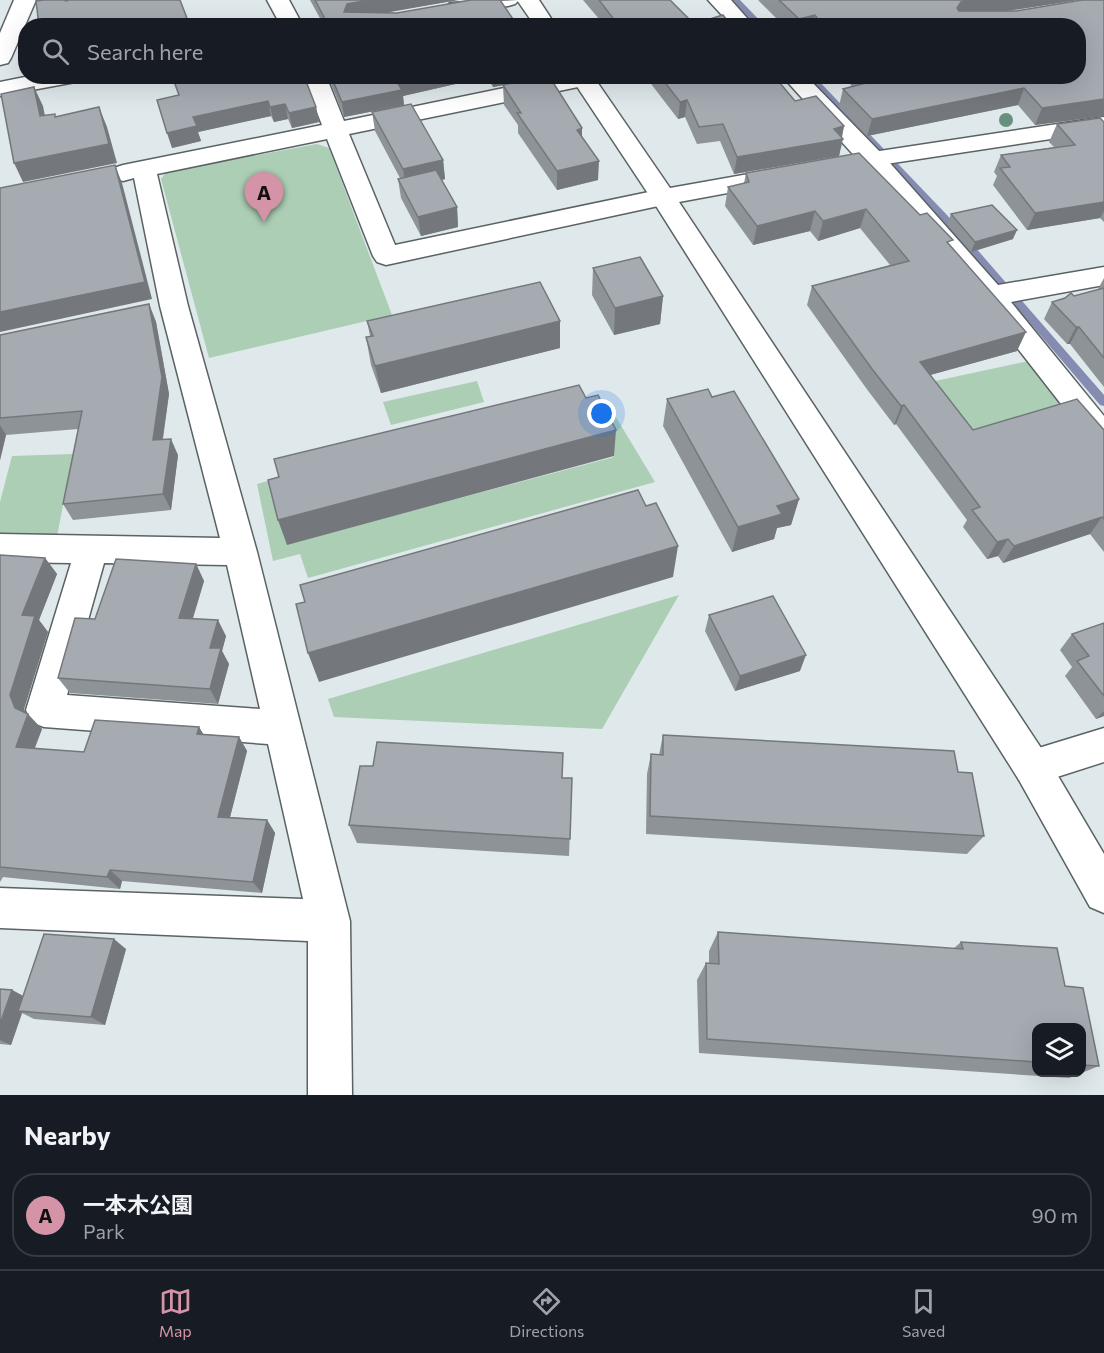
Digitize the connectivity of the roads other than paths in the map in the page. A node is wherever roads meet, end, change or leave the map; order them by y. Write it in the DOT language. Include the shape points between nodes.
graph roads {
  1 [pos="25,0"];
  2 [pos="278,0"];
  3 [pos="508,0"];
  4 [pos="528,0"];
  5 [pos="718,0"];
  6 [pos="438,10"];
  7 [pos="288,18"];
  8 [pos="540,18"];
  9 [pos="736,18"];
  10 [pos="0,58"];
  11 [pos="23,84"];
  12 [pos="317,84"];
  13 [pos="552,84"];
  14 [pos="586,84"];
  15 [pos="801,84"];
  16 [pos="0,88"];
  17 [pos="1104,124"];
  18 [pos="334,128"];
  19 [pos="873,159"];
  20 [pos="144,170"];
  21 [pos="100,178"];
  22 [pos="663,197"];
  23 [pos="1104,276"];
  24 [pos="991,296"];
  25 [pos="1104,437"];
  26 [pos="0,548"];
  27 [pos="91,551"];
  28 [pos="240,552"];
  29 [pos="281,728"];
  30 [pos="1104,745"];
  31 [pos="1032,767"];
  32 [pos="1104,893"];
  33 [pos="0,908"];
  34 [pos="329,921"];
  35 [pos="330,1095"];
  1 -- 10 [label="street"];
  2 -- 7 [label="street"];
  3 -- 6 [label="street"];
  4 -- 8 [label="street"];
  5 -- 9 [label="street"];
  11 -- 16 [label="street"];
  12 -- 18 [label="street"];
  13 -- 18 [label="street"];
  14 -- 22 [label="street"];
  15 -- 19 [label="street"];
  17 -- 19 [label="street"];
  18 -- 20 [label="street" via="317,135"];
  18 -- 22 [label="street" via="386,256"];
  19 -- 22 [label="street"];
  19 -- 24 [label="street"];
  20 -- 21 [label="street"];
  20 -- 28 [label="street" via="163,308"];
  22 -- 31 [label="street"];
  23 -- 24 [label="street"];
  24 -- 25 [label="street"];
  26 -- 27 [label="street"];
  27 -- 28 [label="street"];
  27 -- 29 [label="street" via="44,710"];
  28 -- 29 [label="street"];
  29 -- 34 [label="street"];
  30 -- 31 [label="street"];
  31 -- 32 [label="street"];
  33 -- 34 [label="street"];
  34 -- 35 [label="street"];
}
